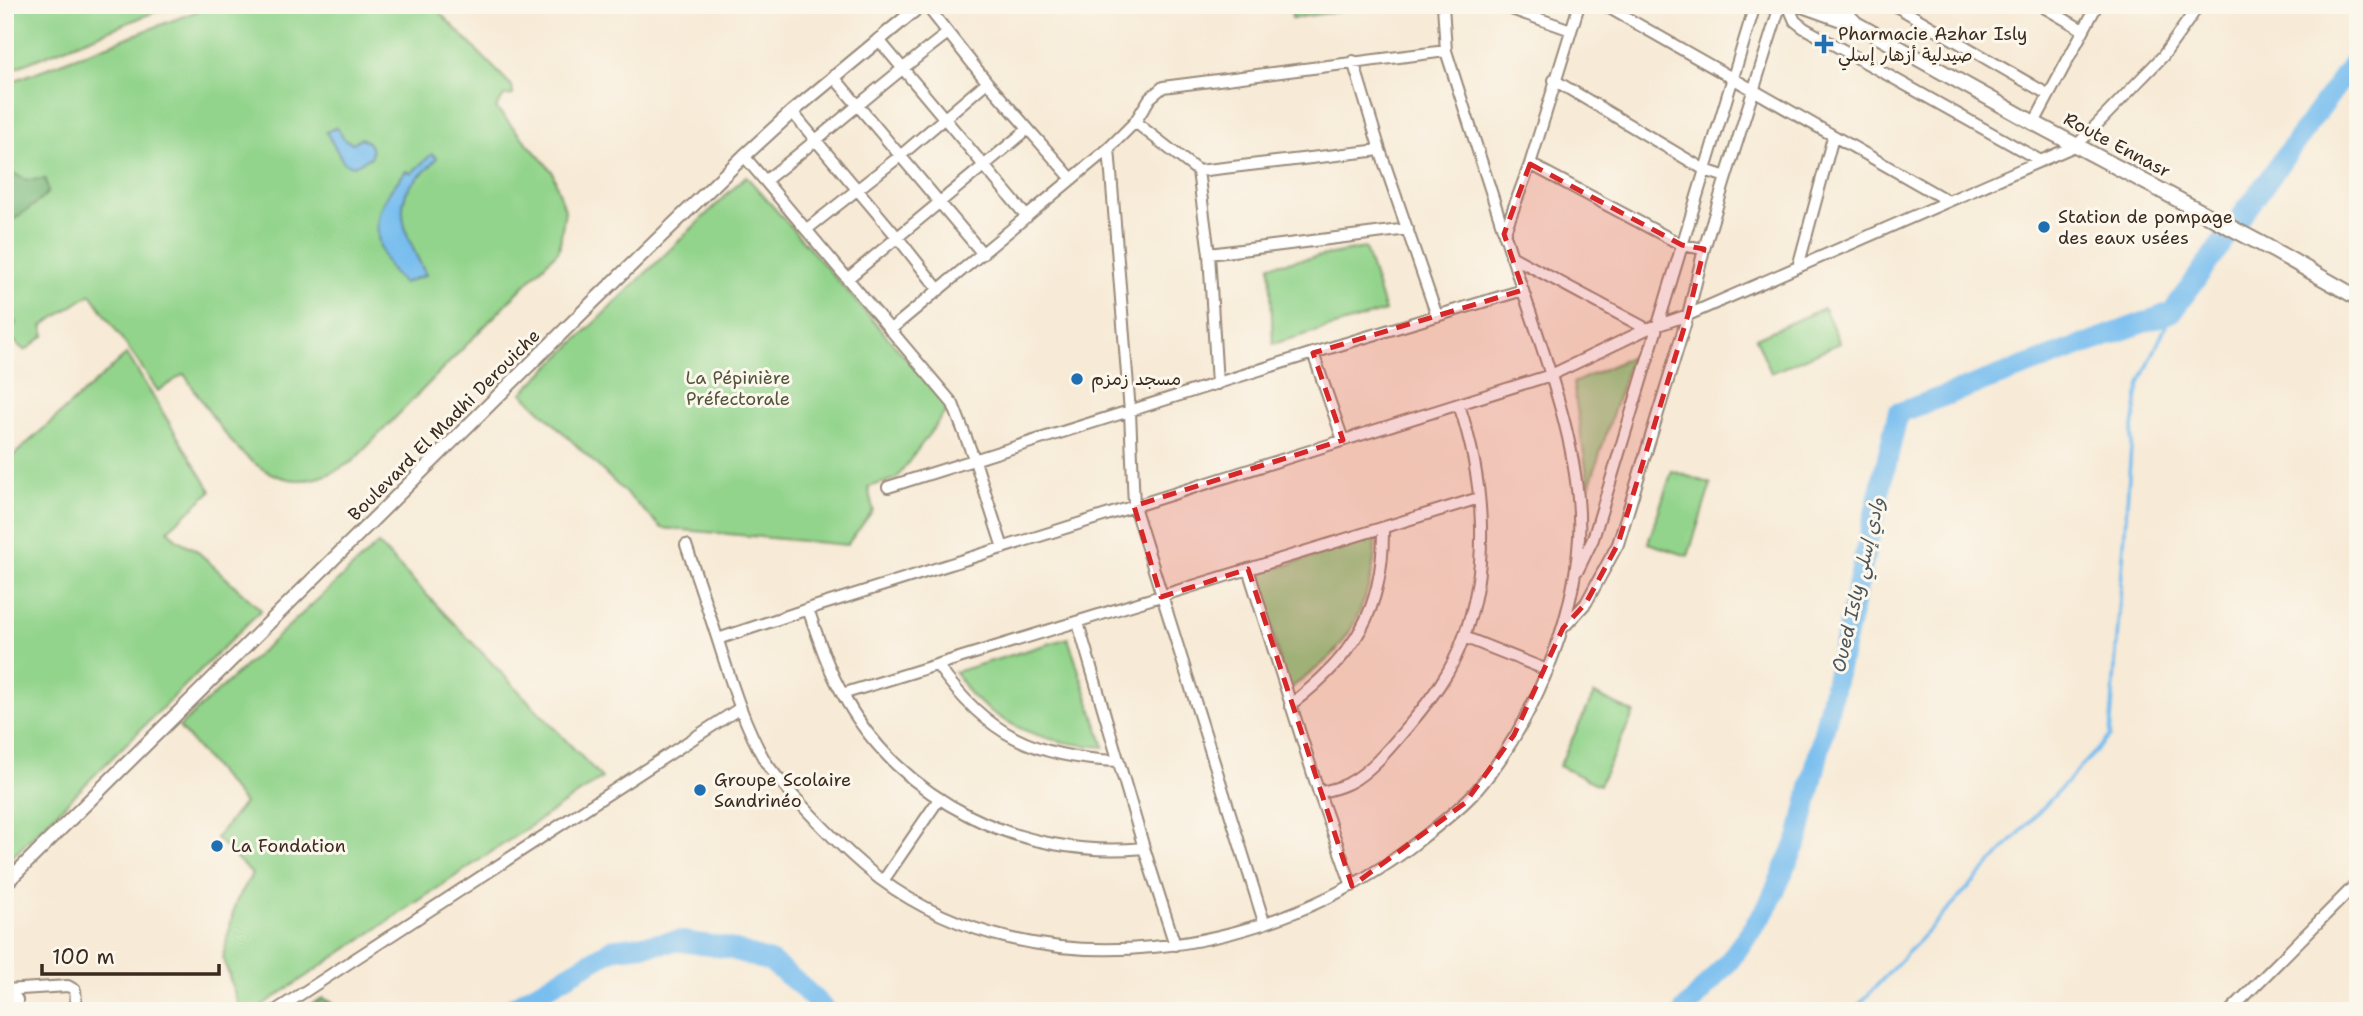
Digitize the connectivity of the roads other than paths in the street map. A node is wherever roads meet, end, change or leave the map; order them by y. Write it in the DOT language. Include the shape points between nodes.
graph roads {
  1 [pos="923,5"];
  2 [pos="1443,5"];
  3 [pos="1500,5"];
  4 [pos="1579,5"];
  5 [pos="1604,5"];
  6 [pos="1755,5"];
  7 [pos="1802,5"];
  8 [pos="1837,5"];
  9 [pos="1894,5"];
  10 [pos="2040,5"];
  11 [pos="2097,5"];
  12 [pos="2199,5"];
  13 [pos="1780,6"];
  14 [pos="1858,25"];
  15 [pos="1571,30"];
  16 [pos="2083,30"];
  17 [pos="948,33"];
  18 [pos="878,39"];
  19 [pos="1446,51"];
  20 [pos="1353,61"];
  21 [pos="902,68"];
  22 [pos="833,76"];
  23 [pos="1554,80"];
  24 [pos="1732,80"];
  25 [pos="987,82"];
  26 [pos="1752,91"];
  27 [pos="2049,95"];
  28 [pos="859,105"];
  29 [pos="792,112"];
  30 [pos="944,120"];
  31 [pos="1135,122"];
  32 [pos="2034,122"];
  33 [pos="1028,130"];
  34 [pos="1833,137"];
  35 [pos="816,141"];
  36 [pos="2077,145"];
  37 [pos="1110,148"];
  38 [pos="1380,150"];
  39 [pos="744,156"];
  40 [pos="900,156"];
  41 [pos="2041,161"];
  42 [pos="1530,164"];
  43 [pos="983,167"];
  44 [pos="1705,170"];
  45 [pos="1198,171"];
  46 [pos="1726,177"];
  47 [pos="1072,179"];
  48 [pos="766,180"];
  49 [pos="856,191"];
  50 [pos="1948,201"];
  51 [pos="941,203"];
  52 [pos="1027,217"];
  53 [pos="807,229"];
  54 [pos="1408,229"];
  55 [pos="1504,234"];
  56 [pos="898,237"];
  57 [pos="1682,245"];
  58 [pos="1704,250"];
  59 [pos="982,254"];
  60 [pos="1209,254"];
  61 [pos="1511,256"];
  62 [pos="1798,267"];
  63 [pos="847,279"];
  64 [pos="939,290"];
  65 [pos="1523,290"];
  66 [pos="2358,298"];
  67 [pos="1688,315"];
  68 [pos="1437,316"];
  69 [pos="1653,328"];
  70 [pos="890,330"];
  71 [pos="1313,353"];
  72 [pos="1551,375"];
  73 [pos="1217,384"];
  74 [pos="1459,405"];
  75 [pos="1130,412"];
  76 [pos="1343,440"];
  77 [pos="975,461"];
  78 [pos="888,488"];
  79 [pos="1479,498"];
  80 [pos="1133,506"];
  81 [pos="1383,528"];
  82 [pos="686,545"];
  83 [pos="1003,548"];
  84 [pos="1248,569"];
  85 [pos="1574,580"];
  86 [pos="1161,597"];
  87 [pos="808,609"];
  88 [pos="1078,623"];
  89 [pos="1563,628"];
  90 [pos="1464,637"];
  91 [pos="718,639"];
  92 [pos="938,666"];
  93 [pos="1547,670"];
  94 [pos="842,694"];
  95 [pos="1290,705"];
  96 [pos="740,708"];
  97 [pos="1118,761"];
  98 [pos="1319,793"];
  99 [pos="939,799"];
  100 [pos="1144,848"];
  101 [pos="883,881"];
  102 [pos="2358,882"];
  103 [pos="5,884"];
  104 [pos="1352,886"];
  105 [pos="1264,922"];
  106 [pos="1175,944"];
  107 [pos="8,990"];
  108 [pos="17,1011"];
  109 [pos="77,1011"];
  110 [pos="275,1011"];
  111 [pos="2230,1011"];
  1 -- 17 [label="street"];
  1 -- 18 [label="street, Boulevard El Madhi Derouiche"];
  2 -- 19 [label="street"];
  3 -- 15 [label="street"];
  4 -- 15 [label="street"];
  5 -- 24 [label="street"];
  6 -- 24 [label="street"];
  7 -- 14 [label="main road, Route Ennasr"];
  8 -- 14 [label="main road, Route Ennasr"];
  9 -- 27 [label="street"];
  10 -- 16 [label="street"];
  11 -- 16 [label="street"];
  12 -- 36 [label="street" via="2163,56"];
  13 -- 26 [label="street"];
  13 -- 41 [label="street" via="1804,28"];
  14 -- 32 [label="main road, Route Ennasr"];
  15 -- 23 [label="street"];
  16 -- 27 [label="street"];
  17 -- 21 [label="street"];
  17 -- 25 [label="street"];
  18 -- 21 [label="street"];
  18 -- 22 [label="street, Boulevard El Madhi Derouiche"];
  19 -- 20 [label="street"];
  19 -- 55 [label="street"];
  20 -- 31 [label="street" via="1163,87"];
  20 -- 38 [label="street"];
  21 -- 28 [label="street"];
  21 -- 30 [label="street"];
  22 -- 28 [label="street"];
  22 -- 29 [label="street, Boulevard El Madhi Derouiche"];
  23 -- 42 [label="street"];
  23 -- 44 [label="street"];
  24 -- 26 [label="street"];
  24 -- 44 [label="street"];
  25 -- 30 [label="street"];
  25 -- 33 [label="street"];
  26 -- 34 [label="street"];
  26 -- 46 [label="street"];
  27 -- 32 [label="street"];
  28 -- 35 [label="street"];
  28 -- 40 [label="street"];
  29 -- 35 [label="street"];
  29 -- 39 [label="street, Boulevard El Madhi Derouiche"];
  30 -- 40 [label="street"];
  30 -- 43 [label="street"];
  31 -- 37 [label="street"];
  31 -- 45 [label="street"];
  32 -- 36 [label="main road, Route Ennasr"];
  33 -- 43 [label="street"];
  33 -- 47 [label="street"];
  34 -- 50 [label="street"];
  34 -- 62 [label="street"];
  35 -- 48 [label="street"];
  35 -- 49 [label="street"];
  36 -- 41 [label="street"];
  36 -- 66 [label="main road, Route Ennasr"];
  37 -- 47 [label="street"];
  37 -- 75 [label="street"];
  38 -- 45 [label="street"];
  38 -- 54 [label="street"];
  39 -- 48 [label="street"];
  39 -- 103 [label="street, Boulevard El Madhi Derouiche"];
  40 -- 49 [label="street"];
  40 -- 51 [label="street"];
  41 -- 50 [label="street"];
  42 -- 55 [label="street"];
  42 -- 57 [label="street"];
  43 -- 51 [label="street"];
  43 -- 52 [label="street"];
  44 -- 46 [label="street"];
  44 -- 57 [label="street"];
  45 -- 60 [label="street"];
  46 -- 58 [label="street"];
  47 -- 52 [label="street"];
  48 -- 53 [label="street"];
  49 -- 53 [label="street"];
  49 -- 56 [label="street"];
  50 -- 62 [label="street"];
  51 -- 56 [label="street"];
  51 -- 59 [label="street"];
  52 -- 59 [label="street"];
  53 -- 63 [label="street"];
  54 -- 60 [label="street"];
  54 -- 68 [label="street"];
  55 -- 61 [label="street"];
  56 -- 63 [label="street"];
  56 -- 64 [label="street"];
  57 -- 58 [label="street"];
  57 -- 69 [label="street"];
  58 -- 67 [label="street"];
  59 -- 64 [label="street"];
  60 -- 73 [label="street"];
  61 -- 65 [label="street"];
  61 -- 69 [label="street"];
  62 -- 67 [label="street"];
  63 -- 70 [label="street"];
  64 -- 70 [label="street"];
  65 -- 68 [label="street"];
  65 -- 72 [label="street"];
  67 -- 69 [label="street"];
  67 -- 89 [label="street" via="1618,544 1586,603"];
  68 -- 71 [label="street"];
  69 -- 72 [label="street"];
  69 -- 85 [label="street" via="1593,540"];
  70 -- 77 [label="street" via="953,404"];
  71 -- 73 [label="street"];
  71 -- 76 [label="street"];
  72 -- 74 [label="street"];
  72 -- 85 [label="street" via="1577,499"];
  73 -- 75 [label="street"];
  74 -- 76 [label="street"];
  74 -- 79 [label="street"];
  75 -- 77 [label="street"];
  75 -- 80 [label="street"];
  76 -- 80 [label="street"];
  77 -- 78 [label="street"];
  77 -- 83 [label="street"];
  79 -- 81 [label="street"];
  79 -- 90 [label="street" via="1481,561"];
  80 -- 83 [label="street"];
  80 -- 86 [label="street"];
  81 -- 84 [label="street"];
  81 -- 95 [label="street" via="1380,577 1362,626 1345,656"];
  82 -- 91 [label="street"];
  83 -- 87 [label="street"];
  84 -- 86 [label="street"];
  84 -- 95 [label="street"];
  85 -- 89 [label="street"];
  86 -- 88 [label="street"];
  86 -- 105 [label="street"];
  87 -- 91 [label="street"];
  87 -- 94 [label="street"];
  88 -- 92 [label="street"];
  88 -- 97 [label="street"];
  89 -- 93 [label="street"];
  90 -- 93 [label="street"];
  90 -- 98 [label="street" via="1432,697 1389,748 1349,783"];
  91 -- 96 [label="street"];
  92 -- 94 [label="street"];
  92 -- 97 [label="street" via="973,709 1021,742 1079,758"];
  93 -- 104 [label="street" via="1514,735 1478,789 1392,862"];
  94 -- 99 [label="street" via="886,756"];
  95 -- 98 [label="street"];
  96 -- 101 [label="street" via="782,784 840,845"];
  96 -- 110 [label="street"];
  97 -- 100 [label="street"];
  98 -- 104 [label="street"];
  99 -- 100 [label="street" via="986,824 1046,843 1093,850"];
  99 -- 101 [label="street"];
  100 -- 106 [label="street"];
  101 -- 106 [label="street" via="962,923 1025,941 1116,951"];
  102 -- 111 [label="street"];
  104 -- 105 [label="street"];
  105 -- 106 [label="street"];
  107 -- 108 [label="street" via="17,1000"];
  107 -- 109 [label="street" via="73,987"];
}
